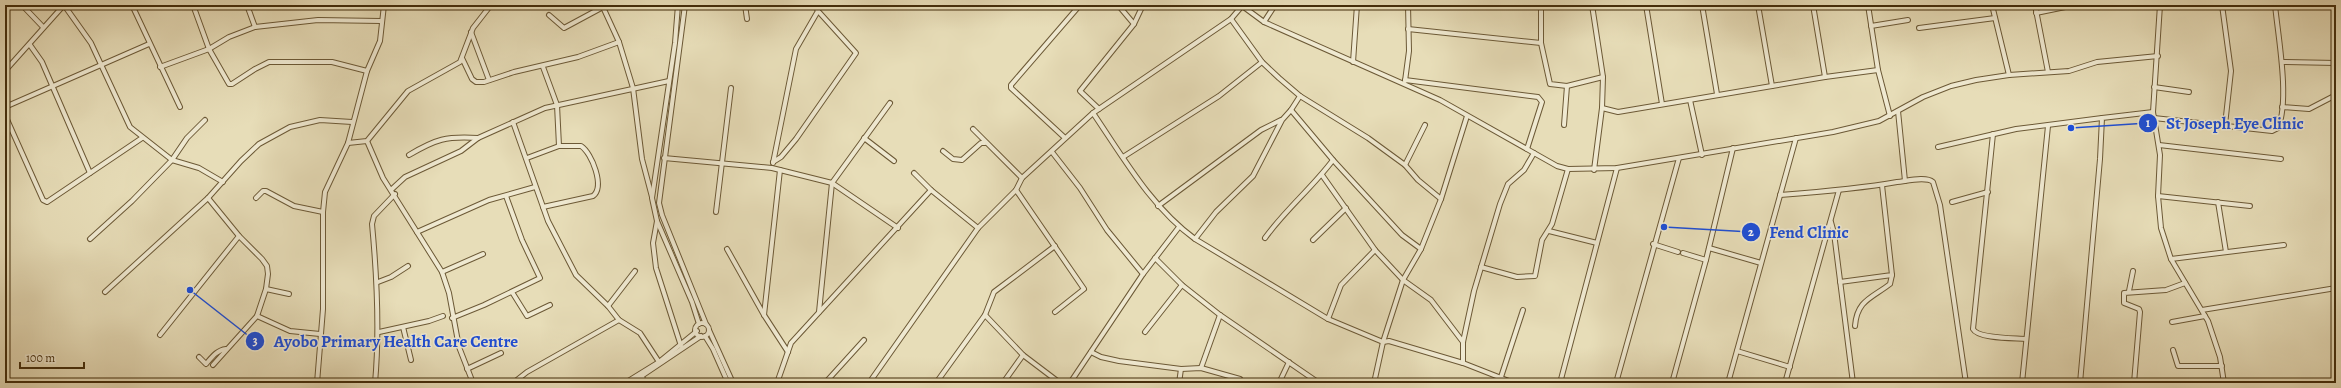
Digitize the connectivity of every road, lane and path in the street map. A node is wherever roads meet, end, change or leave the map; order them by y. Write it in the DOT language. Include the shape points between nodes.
graph roads {
  1 [pos="22,5"];
  2 [pos="64,5"];
  3 [pos="132,5"];
  4 [pos="193,5"];
  5 [pos="247,5"];
  6 [pos="384,5"];
  7 [pos="490,5"];
  8 [pos="678,5"];
  9 [pos="685,5"];
  10 [pos="745,5"];
  11 [pos="815,5"];
  12 [pos="1080,5"];
  13 [pos="1118,5"];
  14 [pos="1143,5"];
  15 [pos="1242,5"];
  16 [pos="1276,5"];
  17 [pos="1347,5"];
  18 [pos="1357,5"];
  19 [pos="1408,5"];
  20 [pos="1541,5"];
  21 [pos="1592,5"];
  22 [pos="1646,5"];
  23 [pos="1702,5"];
  24 [pos="1758,5"];
  25 [pos="1813,5"];
  26 [pos="1868,5"];
  27 [pos="1992,5"];
  28 [pos="2035,5"];
  29 [pos="2075,5"];
  30 [pos="2160,5"];
  31 [pos="2222,5"];
  32 [pos="2275,5"];
  33 [pos="602,6"];
  34 [pos="818,12"];
  35 [pos="2036,13"];
  36 [pos="549,15"];
  37 [pos="1995,18"];
  38 [pos="747,19"];
  39 [pos="1231,19"];
  40 [pos="1908,20"];
  41 [pos="380,21"];
  42 [pos="1264,22"];
  43 [pos="1134,24"];
  44 [pos="1871,26"];
  45 [pos="43,27"];
  46 [pos="255,27"];
  47 [pos="1919,28"];
  48 [pos="1408,29"];
  49 [pos="471,32"];
  50 [pos="619,42"];
  51 [pos="1541,43"];
  52 [pos="149,44"];
  53 [pos="30,45"];
  54 [pos="209,49"];
  55 [pos="2158,56"];
  56 [pos="462,58"];
  57 [pos="1262,62"];
  58 [pos="1353,62"];
  59 [pos="2282,62"];
  60 [pos="2336,63"];
  61 [pos="101,65"];
  62 [pos="160,67"];
  63 [pos="543,67"];
  64 [pos="5,70"];
  65 [pos="1878,70"];
  66 [pos="367,71"];
  67 [pos="2048,72"];
  68 [pos="2009,75"];
  69 [pos="1603,77"];
  70 [pos="1825,77"];
  71 [pos="489,80"];
  72 [pos="1405,80"];
  73 [pos="669,81"];
  74 [pos="1406,85"];
  75 [pos="1567,86"];
  76 [pos="1772,86"];
  77 [pos="52,87"];
  78 [pos="2154,87"];
  79 [pos="633,88"];
  80 [pos="731,88"];
  81 [pos="2189,92"];
  82 [pos="1717,94"];
  83 [pos="2336,95"];
  84 [pos="1300,96"];
  85 [pos="1690,100"];
  86 [pos="890,103"];
  87 [pos="1662,104"];
  88 [pos="557,105"];
  89 [pos="2282,106"];
  90 [pos="5,107"];
  91 [pos="180,107"];
  92 [pos="1602,108"];
  93 [pos="1099,109"];
  94 [pos="1291,110"];
  95 [pos="1898,111"];
  96 [pos="2153,112"];
  97 [pos="1093,113"];
  98 [pos="5,115"];
  99 [pos="1467,116"];
  100 [pos="1890,116"];
  101 [pos="2102,118"];
  102 [pos="2154,118"];
  103 [pos="205,120"];
  104 [pos="1282,120"];
  105 [pos="352,122"];
  106 [pos="513,122"];
  107 [pos="1425,125"];
  108 [pos="1564,125"];
  109 [pos="2225,125"];
  110 [pos="2048,126"];
  111 [pos="973,129"];
  112 [pos="1993,134"];
  113 [pos="142,138"];
  114 [pos="478,138"];
  115 [pos="864,138"];
  116 [pos="1065,138"];
  117 [pos="1796,138"];
  118 [pos="367,140"];
  119 [pos="348,142"];
  120 [pos="985,143"];
  121 [pos="2159,145"];
  122 [pos="559,146"];
  123 [pos="1938,147"];
  124 [pos="1733,148"];
  125 [pos="1527,149"];
  126 [pos="943,151"];
  127 [pos="1052,152"];
  128 [pos="1534,153"];
  129 [pos="1702,155"];
  130 [pos="409,156"];
  131 [pos="1123,157"];
  132 [pos="527,158"];
  133 [pos="664,158"];
  134 [pos="1678,158"];
  135 [pos="2281,159"];
  136 [pos="172,160"];
  137 [pos="1333,160"];
  138 [pos="894,161"];
  139 [pos="773,162"];
  140 [pos="721,163"];
  141 [pos="1405,164"];
  142 [pos="772,168"];
  143 [pos="1617,168"];
  144 [pos="1568,169"];
  145 [pos="780,170"];
  146 [pos="1594,170"];
  147 [pos="914,173"];
  148 [pos="90,174"];
  149 [pos="1322,175"];
  150 [pos="1022,178"];
  151 [pos="1905,181"];
  152 [pos="223,182"];
  153 [pos="832,183"];
  154 [pos="1882,185"];
  155 [pos="535,188"];
  156 [pos="931,190"];
  157 [pos="1016,190"];
  158 [pos="1839,190"];
  159 [pos="393,191"];
  160 [pos="1988,192"];
  161 [pos="1780,195"];
  162 [pos="506,196"];
  163 [pos="2158,196"];
  164 [pos="208,198"];
  165 [pos="256,198"];
  166 [pos="652,198"];
  167 [pos="1441,199"];
  168 [pos="1952,202"];
  169 [pos="2218,202"];
  170 [pos="1158,206"];
  171 [pos="2250,206"];
  172 [pos="543,207"];
  173 [pos="1346,208"];
  174 [pos="323,212"];
  175 [pos="716,212"];
  176 [pos="657,221"];
  177 [pos="1830,222"];
  178 [pos="1179,227"];
  179 [pos="898,228"];
  180 [pos="978,228"];
  181 [pos="1549,230"];
  182 [pos="417,232"];
  183 [pos="239,236"];
  184 [pos="1265,238"];
  185 [pos="1195,239"];
  186 [pos="90,240"];
  187 [pos="1313,240"];
  188 [pos="1597,243"];
  189 [pos="1653,244"];
  190 [pos="2284,245"];
  191 [pos="1055,246"];
  192 [pos="727,248"];
  193 [pos="1709,248"];
  194 [pos="1421,249"];
  195 [pos="1375,250"];
  196 [pos="2226,252"];
  197 [pos="483,254"];
  198 [pos="1155,258"];
  199 [pos="2171,259"];
  200 [pos="1706,260"];
  201 [pos="1761,263"];
  202 [pos="408,266"];
  203 [pos="1481,267"];
  204 [pos="636,271"];
  205 [pos="2133,271"];
  206 [pos="442,272"];
  207 [pos="1143,274"];
  208 [pos="1892,275"];
  209 [pos="1403,280"];
  210 [pos="378,282"];
  211 [pos="1840,282"];
  212 [pos="2186,283"];
  213 [pos="1182,285"];
  214 [pos="2336,288"];
  215 [pos="266,290"];
  216 [pos="2129,291"];
  217 [pos="105,292"];
  218 [pos="512,292"];
  219 [pos="289,294"];
  220 [pos="550,305"];
  221 [pos="608,306"];
  222 [pos="1524,310"];
  223 [pos="2202,310"];
  224 [pos="1055,312"];
  225 [pos="819,313"];
  226 [pos="764,315"];
  227 [pos="985,315"];
  228 [pos="1220,315"];
  229 [pos="256,316"];
  230 [pos="443,316"];
  231 [pos="2206,316"];
  232 [pos="452,318"];
  233 [pos="1328,319"];
  234 [pos="619,320"];
  235 [pos="2172,322"];
  236 [pos="699,324"];
  237 [pos="706,324"];
  238 [pos="1855,326"];
  239 [pos="403,327"];
  240 [pos="709,330"];
  241 [pos="697,331"];
  242 [pos="379,332"];
  243 [pos="1145,332"];
  244 [pos="160,334"];
  245 [pos="320,334"];
  246 [pos="703,336"];
  247 [pos="2026,339"];
  248 [pos="864,340"];
  249 [pos="1383,342"];
  250 [pos="1463,342"];
  251 [pos="681,346"];
  252 [pos="227,349"];
  253 [pos="2173,350"];
  254 [pos="1737,351"];
  255 [pos="788,352"];
  256 [pos="1091,352"];
  257 [pos="501,353"];
  258 [pos="1023,355"];
  259 [pos="199,357"];
  260 [pos="411,360"];
  261 [pos="659,362"];
  262 [pos="1289,362"];
  263 [pos="1463,363"];
  264 [pos="213,365"];
  265 [pos="2222,366"];
  266 [pos="1201,368"];
  267 [pos="1790,368"];
  268 [pos="467,369"];
  269 [pos="1181,369"];
  270 [pos="642,377"];
  271 [pos="1501,377"];
  272 [pos="1240,379"];
  273 [pos="317,383"];
  274 [pos="375,383"];
  275 [pos="473,383"];
  276 [pos="513,383"];
  277 [pos="625,383"];
  278 [pos="631,383"];
  279 [pos="645,383"];
  280 [pos="728,383"];
  281 [pos="733,383"];
  282 [pos="764,383"];
  283 [pos="777,383"];
  284 [pos="825,383"];
  285 [pos="869,383"];
  286 [pos="936,383"];
  287 [pos="1003,383"];
  288 [pos="1060,383"];
  289 [pos="1070,383"];
  290 [pos="1179,383"];
  291 [pos="1280,383"];
  292 [pos="1319,383"];
  293 [pos="1374,383"];
  294 [pos="1514,383"];
  295 [pos="1560,383"];
  296 [pos="1616,383"];
  297 [pos="1672,383"];
  298 [pos="1728,383"];
  299 [pos="1785,383"];
  300 [pos="1853,383"];
  301 [pos="1966,383"];
  302 [pos="2022,383"];
  303 [pos="2080,383"];
  304 [pos="2134,383"];
  305 [pos="2224,383"];
  1 -- 45 [label="street"];
  2 -- 45 [label="street"];
  2 -- 61 [label="street" via="91,43"];
  3 -- 52 [label="street"];
  4 -- 54 [label="street"];
  5 -- 46 [label="street"];
  6 -- 41 [label="street"];
  7 -- 49 [label="street"];
  8 -- 73 [label="street"];
  9 -- 133 [label="street"];
  10 -- 38 [label="street"];
  11 -- 34 [label="street"];
  12 -- 116 [label="street" via="1011,85"];
  13 -- 43 [label="street"];
  14 -- 43 [label="street"];
  15 -- 39 [label="street"];
  15 -- 42 [label="street"];
  16 -- 42 [label="street"];
  17 -- 18 [label="street"];
  18 -- 58 [label="street"];
  19 -- 48 [label="street"];
  20 -- 51 [label="street"];
  21 -- 69 [label="street"];
  22 -- 87 [label="street"];
  23 -- 82 [label="street"];
  24 -- 76 [label="street"];
  25 -- 70 [label="street"];
  26 -- 44 [label="street"];
  27 -- 37 [label="street"];
  28 -- 35 [label="street"];
  29 -- 35 [label="street"];
  30 -- 55 [label="street"];
  31 -- 109 [label="street" via="2231,71"];
  32 -- 59 [label="street"];
  33 -- 36 [label="street" via="564,28"];
  33 -- 50 [label="street"];
  34 -- 139 [label="street" via="796,49"];
  34 -- 139 [label="street" via="856,53 796,139 781,157"];
  35 -- 67 [label="street"];
  37 -- 47 [label="street"];
  37 -- 68 [label="street"];
  39 -- 57 [label="street"];
  39 -- 93 [label="street"];
  40 -- 44 [label="street"];
  41 -- 46 [label="street" via="318,20"];
  41 -- 66 [label="street" via="380,41"];
  42 -- 58 [label="street"];
  43 -- 93 [label="street" via="1080,91"];
  44 -- 65 [label="street"];
  45 -- 53 [label="street"];
  46 -- 54 [label="street" via="229,37"];
  48 -- 51 [label="street"];
  48 -- 72 [label="street" via="1409,51"];
  49 -- 56 [label="street"];
  49 -- 71 [label="street"];
  50 -- 63 [label="street"];
  50 -- 79 [label="street"];
  51 -- 75 [label="street" via="1550,84"];
  52 -- 61 [label="street"];
  52 -- 62 [label="street"];
  53 -- 64 [label="street"];
  53 -- 77 [label="street" via="42,62"];
  54 -- 62 [label="street"];
  54 -- 66 [label="street" via="229,84 269,62 332,62 356,66"];
  55 -- 67 [label="street" via="2104,61 2069,71"];
  55 -- 78 [label="street"];
  56 -- 71 [label="street" via="473,81"];
  56 -- 118 [label="street" via="456,66 408,91"];
  57 -- 84 [label="street"];
  57 -- 131 [label="street" via="1219,96"];
  58 -- 74 [label="street"];
  59 -- 60 [label="street"];
  59 -- 89 [label="street"];
  61 -- 77 [label="street"];
  61 -- 113 [label="street" via="130,127"];
  62 -- 91 [label="street"];
  63 -- 71 [label="street"];
  63 -- 88 [label="street"];
  65 -- 70 [label="street"];
  65 -- 100 [label="street"];
  66 -- 105 [label="street"];
  67 -- 68 [label="street"];
  68 -- 95 [label="street" via="1951,86"];
  69 -- 75 [label="street"];
  69 -- 92 [label="street"];
  70 -- 76 [label="street"];
  72 -- 74 [label="street"];
  72 -- 125 [label="street" via="1538,97 1542,102"];
  73 -- 79 [label="street"];
  73 -- 166 [label="street"];
  74 -- 99 [label="street" via="1440,100"];
  75 -- 108 [label="street"];
  76 -- 82 [label="street"];
  77 -- 90 [label="street"];
  77 -- 148 [label="street"];
  78 -- 81 [label="street"];
  78 -- 96 [label="street"];
  79 -- 88 [label="street"];
  79 -- 166 [label="street" via="642,159"];
  80 -- 140 [label="street"];
  82 -- 85 [label="street"];
  83 -- 89 [label="street" via="2309,109"];
  84 -- 94 [label="street"];
  84 -- 141 [label="street"];
  85 -- 87 [label="street"];
  85 -- 129 [label="street"];
  86 -- 115 [label="street"];
  87 -- 92 [label="street" via="1618,112"];
  88 -- 106 [label="street"];
  88 -- 122 [label="street"];
  89 -- 109 [label="street" via="2280,123 2275,131"];
  92 -- 146 [label="street"];
  93 -- 97 [label="street"];
  94 -- 104 [label="street"];
  94 -- 137 [label="street"];
  95 -- 100 [label="street"];
  95 -- 151 [label="street"];
  96 -- 101 [label="street"];
  96 -- 102 [label="street"];
  97 -- 116 [label="street"];
  97 -- 131 [label="street"];
  98 -- 148 [label="street" via="43,200 51,200"];
  99 -- 125 [label="street"];
  99 -- 167 [label="street"];
  100 -- 117 [label="street" via="1851,129"];
  101 -- 110 [label="street"];
  101 -- 303 [label="street"];
  102 -- 109 [label="street"];
  102 -- 121 [label="street"];
  103 -- 136 [label="street" via="187,138"];
  104 -- 170 [label="street" via="1261,130"];
  104 -- 185 [label="street" via="1253,176 1216,212"];
  105 -- 119 [label="street"];
  105 -- 152 [label="street" via="320,120 290,127 259,144 241,160"];
  106 -- 114 [label="street"];
  106 -- 132 [label="street"];
  107 -- 141 [label="street"];
  110 -- 112 [label="street"];
  110 -- 247 [label="street"];
  111 -- 120 [label="street"];
  112 -- 123 [label="street"];
  112 -- 160 [label="street"];
  113 -- 136 [label="street"];
  113 -- 148 [label="street"];
  114 -- 130 [label="street" via="448,137 428,144"];
  114 -- 159 [label="street" via="461,151 406,177"];
  115 -- 138 [label="street"];
  115 -- 153 [label="street"];
  116 -- 127 [label="street"];
  117 -- 124 [label="street"];
  117 -- 161 [label="street"];
  118 -- 119 [label="street"];
  118 -- 159 [label="street" via="383,178"];
  119 -- 174 [label="street" via="327,186"];
  120 -- 126 [label="street" via="981,143 962,160 953,159"];
  120 -- 150 [label="street"];
  121 -- 135 [label="street"];
  121 -- 163 [label="street"];
  122 -- 132 [label="street"];
  122 -- 172 [label="street" via="576,145 584,148 596,170 596,192 593,196"];
  124 -- 129 [label="street"];
  124 -- 193 [label="street"];
  125 -- 128 [label="street"];
  127 -- 150 [label="street"];
  127 -- 207 [label="street" via="1080,188 1107,230"];
  128 -- 144 [label="street"];
  128 -- 203 [label="street" via="1524,170 1506,187"];
  129 -- 134 [label="street"];
  131 -- 170 [label="street"];
  132 -- 155 [label="street"];
  133 -- 140 [label="street"];
  133 -- 237 [label="street" via="659,193 660,209"];
  134 -- 143 [label="street"];
  134 -- 189 [label="street"];
  136 -- 152 [label="street" via="199,168"];
  136 -- 186 [label="street"];
  137 -- 149 [label="street"];
  137 -- 194 [label="street" via="1402,235"];
  139 -- 142 [label="street"];
  140 -- 142 [label="street"];
  140 -- 175 [label="street"];
  141 -- 167 [label="street" via="1418,180"];
  142 -- 145 [label="street"];
  143 -- 146 [label="street"];
  143 -- 188 [label="street"];
  144 -- 146 [label="street"];
  144 -- 181 [label="street"];
  145 -- 153 [label="street"];
  145 -- 226 [label="street"];
  147 -- 156 [label="street"];
  149 -- 173 [label="street"];
  149 -- 184 [label="street" via="1275,223"];
  150 -- 157 [label="street"];
  151 -- 154 [label="street"];
  151 -- 301 [label="street" via="1928,179 1936,187"];
  152 -- 164 [label="street"];
  153 -- 179 [label="street"];
  153 -- 225 [label="street"];
  154 -- 158 [label="street"];
  154 -- 208 [label="street"];
  155 -- 162 [label="street"];
  155 -- 172 [label="street"];
  156 -- 179 [label="street"];
  156 -- 180 [label="street"];
  157 -- 180 [label="street"];
  157 -- 191 [label="street"];
  158 -- 161 [label="street"];
  158 -- 177 [label="street"];
  159 -- 182 [label="street"];
  159 -- 210 [label="street" via="372,221"];
  160 -- 168 [label="street"];
  160 -- 247 [label="street" via="1973,329 1977,334 1984,336"];
  161 -- 201 [label="street"];
  162 -- 182 [label="street" via="489,200"];
  162 -- 218 [label="street" via="522,240 540,278"];
  163 -- 169 [label="street"];
  163 -- 199 [label="street" via="2162,228"];
  164 -- 183 [label="street"];
  164 -- 217 [label="street"];
  165 -- 174 [label="street" via="263,190 294,206"];
  166 -- 176 [label="street"];
  167 -- 194 [label="street"];
  169 -- 171 [label="street"];
  169 -- 196 [label="street"];
  170 -- 178 [label="street"];
  172 -- 221 [label="street" via="576,275"];
  173 -- 187 [label="street"];
  173 -- 195 [label="street"];
  174 -- 245 [label="street" via="323,308"];
  176 -- 236 [label="street"];
  176 -- 251 [label="street" via="653,243 656,268"];
  177 -- 211 [label="street" via="1834,233"];
  177 -- 267 [label="street"];
  178 -- 185 [label="street"];
  178 -- 198 [label="street"];
  179 -- 225 [label="street"];
  180 -- 285 [label="street"];
  181 -- 188 [label="street"];
  181 -- 203 [label="street" via="1542,240 1535,276 1517,277"];
  182 -- 206 [label="street"];
  183 -- 215 [label="street" via="267,266"];
  183 -- 244 [label="street"];
  185 -- 233 [label="street"];
  188 -- 295 [label="street"];
  189 -- 200 [label="street"];
  189 -- 296 [label="street"];
  190 -- 196 [label="street"];
  191 -- 224 [label="street" via="1084,289"];
  191 -- 227 [label="street" via="994,292"];
  192 -- 226 [label="street"];
  193 -- 200 [label="street"];
  193 -- 201 [label="street"];
  194 -- 209 [label="street"];
  195 -- 209 [label="street"];
  195 -- 233 [label="street" via="1341,285"];
  196 -- 199 [label="street"];
  197 -- 206 [label="street"];
  198 -- 207 [label="street"];
  198 -- 213 [label="street"];
  199 -- 212 [label="street"];
  200 -- 297 [label="street"];
  201 -- 254 [label="street"];
  202 -- 210 [label="street"];
  203 -- 250 [label="street"];
  204 -- 221 [label="street"];
  205 -- 216 [label="street"];
  206 -- 232 [label="street" via="449,293"];
  207 -- 256 [label="street"];
  208 -- 211 [label="street"];
  208 -- 238 [label="street" via="1890,284 1862,304"];
  209 -- 249 [label="street"];
  209 -- 250 [label="street" via="1431,300"];
  210 -- 242 [label="street"];
  211 -- 300 [label="street"];
  212 -- 216 [label="street" via="2166,290"];
  212 -- 223 [label="street"];
  213 -- 228 [label="street"];
  213 -- 243 [label="street"];
  214 -- 223 [label="street"];
  215 -- 219 [label="street"];
  215 -- 229 [label="street"];
  216 -- 304 [label="street" via="2124,293 2124,304 2139,309 2140,312"];
  218 -- 220 [label="street" via="527,316"];
  218 -- 232 [label="street"];
  221 -- 234 [label="street"];
  222 -- 271 [label="street"];
  223 -- 231 [label="street"];
  225 -- 255 [label="street" via="791,343"];
  226 -- 255 [label="street"];
  227 -- 258 [label="street"];
  227 -- 286 [label="street"];
  228 -- 262 [label="street"];
  228 -- 266 [label="street"];
  229 -- 245 [label="street" via="290,331"];
  229 -- 252 [label="street"];
  230 -- 239 [label="street" via="429,322"];
  231 -- 235 [label="street"];
  231 -- 265 [label="street"];
  232 -- 268 [label="street"];
  233 -- 249 [label="street"];
  234 -- 261 [label="street" via="640,333"];
  234 -- 276 [label="street" via="527,372"];
  236 -- 237 [label="street"];
  236 -- 241 [label="street" via="696,327"];
  237 -- 240 [label="street"];
  239 -- 242 [label="street"];
  239 -- 260 [label="street"];
  240 -- 246 [label="street"];
  240 -- 281 [label="street"];
  241 -- 246 [label="street" via="696,333"];
  241 -- 251 [label="street"];
  242 -- 274 [label="street"];
  245 -- 273 [label="street"];
  246 -- 270 [label="street"];
  246 -- 280 [label="street" via="713,349"];
  247 -- 302 [label="street"];
  248 -- 284 [label="street"];
  249 -- 263 [label="street" via="1389,341"];
  249 -- 293 [label="street"];
  250 -- 263 [label="street"];
  251 -- 261 [label="street"];
  252 -- 259 [label="street" via="214,354 206,364"];
  252 -- 264 [label="street"];
  253 -- 265 [label="street" via="2178,366"];
  254 -- 267 [label="street"];
  254 -- 298 [label="street"];
  255 -- 283 [label="street"];
  256 -- 269 [label="street" via="1101,357"];
  256 -- 289 [label="street"];
  257 -- 268 [label="street"];
  258 -- 287 [label="street"];
  258 -- 288 [label="street"];
  261 -- 277 [label="street"];
  262 -- 291 [label="street"];
  262 -- 292 [label="street"];
  263 -- 271 [label="street"];
  265 -- 305 [label="street"];
  266 -- 269 [label="street"];
  266 -- 272 [label="street"];
  267 -- 299 [label="street"];
  268 -- 275 [label="street"];
  269 -- 290 [label="street"];
  270 -- 278 [label="street"];
  270 -- 279 [label="street"];
  271 -- 294 [label="street"];
  282 -- 283 [label="street"];
}
